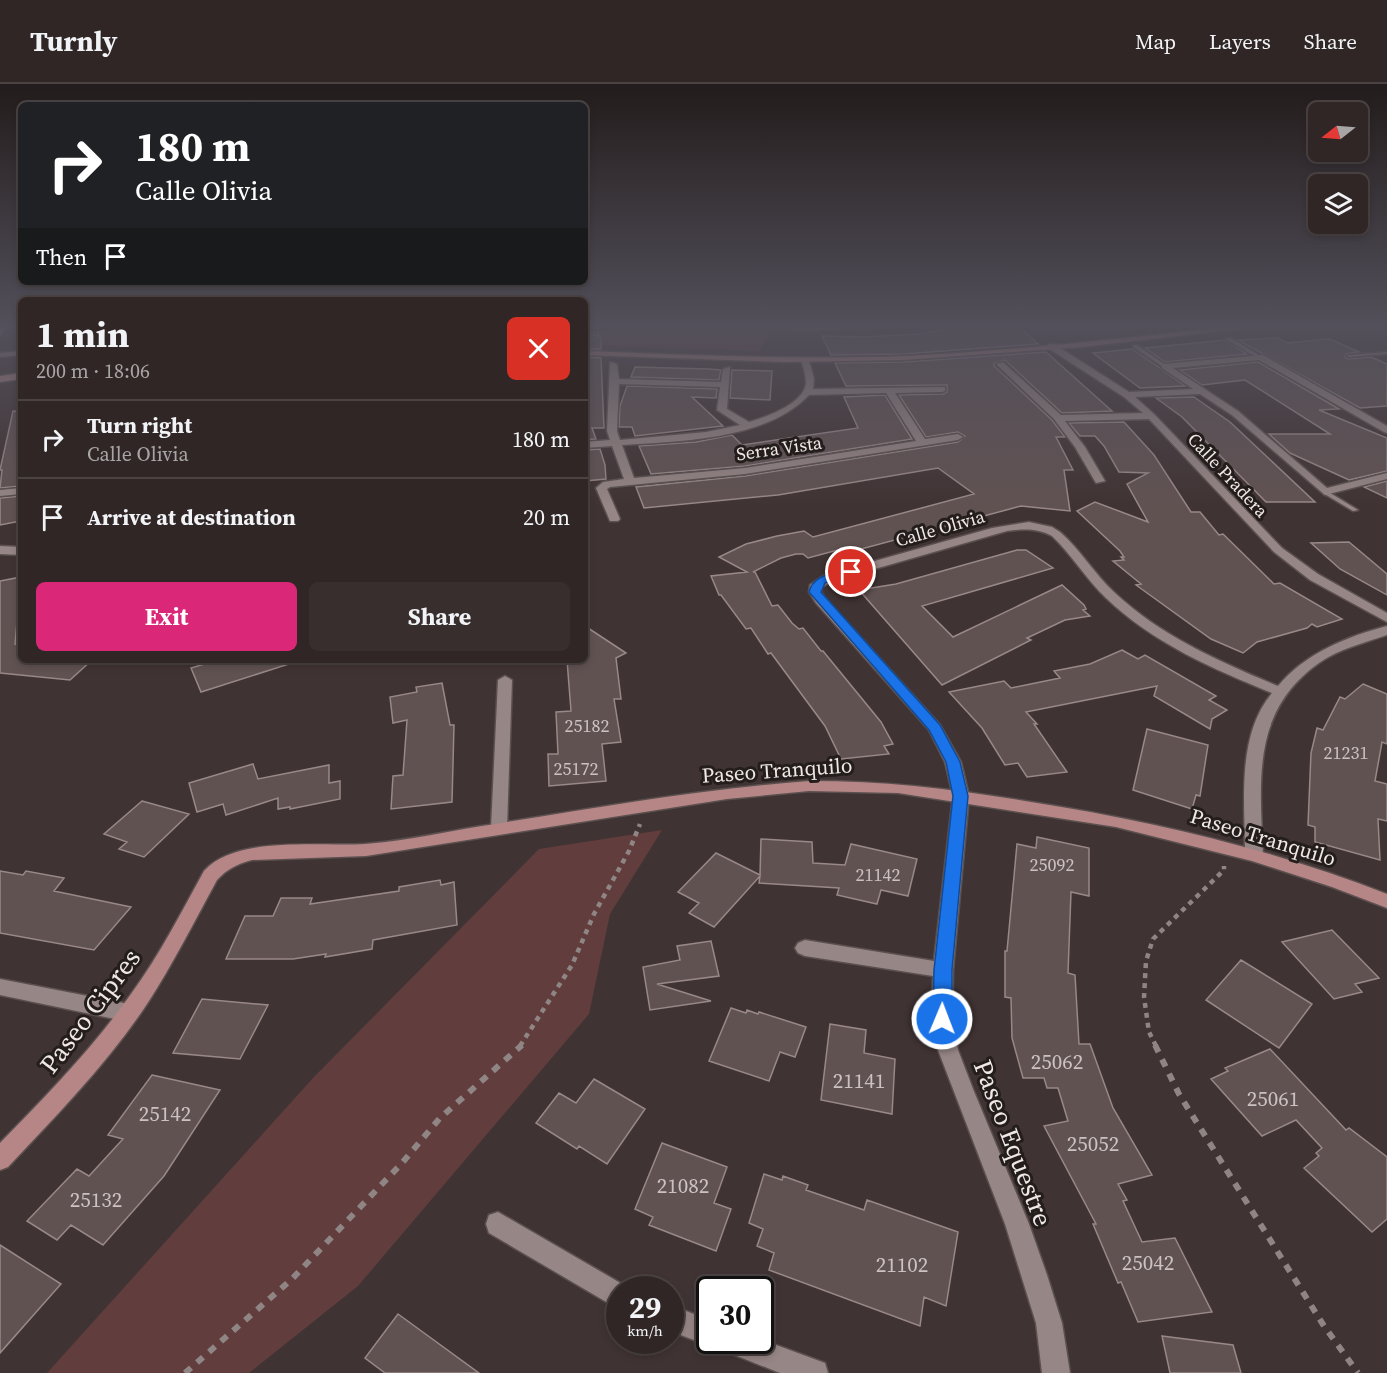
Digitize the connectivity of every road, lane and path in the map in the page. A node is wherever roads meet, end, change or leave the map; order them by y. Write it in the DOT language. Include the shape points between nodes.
graph roads {
  1 [pos="615,386"];
  2 [pos="724,386"];
  3 [pos="808,386"];
  4 [pos="1028,386"];
  5 [pos="1113,386"];
  6 [pos="1196,386"];
  7 [pos="1311,386"];
  8 [pos="942,389"];
  9 [pos="889,390"];
  10 [pos="1203,391"];
  11 [pos="807,392"];
  12 [pos="1127,395"];
  13 [pos="1151,416"];
  14 [pos="1060,418"];
  15 [pos="749,426"];
  16 [pos="1387,430"];
  17 [pos="957,437"];
  18 [pos="614,442"];
  19 [pos="922,442"];
  20 [pos="588,445"];
  21 [pos="1387,476"];
  22 [pos="630,481"];
  23 [pos="1100,481"];
  24 [pos="18,491"];
  25 [pos="1325,492"];
  26 [pos="0,493"];
  27 [pos="1355,510"];
  28 [pos="614,519"];
  29 [pos="0,550"];
  30 [pos="18,551"];
  31 [pos="816,585"];
  32 [pos="1387,618"];
  33 [pos="1387,630"];
  34 [pos="505,680"];
  35 [pos="1279,691"];
  36 [pos="961,796"];
  37 [pos="641,807"];
  38 [pos="499,828"];
  39 [pos="1223,847"];
  40 [pos="1254,855"];
  41 [pos="232,859"];
  42 [pos="1387,901"];
  43 [pos="805,948"];
  44 [pos="943,970"];
  45 [pos="0,987"];
  46 [pos="129,1013"];
  47 [pos="0,1159"];
  48 [pos="498,1224"];
  49 [pos="606,1289"];
  50 [pos="765,1354"];
  51 [pos="185,1373"];
  52 [pos="815,1373"];
  53 [pos="1056,1373"];
  54 [pos="1358,1373"];
  1 -- 18 [label="street"];
  2 -- 15 [label="street" via="722,410"];
  3 -- 11 [label="street"];
  4 -- 14 [label="street"];
  5 -- 12 [label="street, Calle Pradera"];
  6 -- 10 [label="street"];
  7 -- 16 [label="street"];
  8 -- 9 [label="street"];
  9 -- 11 [label="street"];
  9 -- 19 [label="street"];
  10 -- 12 [label="street"];
  10 -- 25 [label="street" via="1235,413"];
  11 -- 15 [label="street" via="779,415"];
  12 -- 13 [label="street, Calle Pradera"];
  13 -- 14 [label="street"];
  13 -- 32 [label="street, Calle Pradera" via="1278,550 1314,577"];
  14 -- 23 [label="street" via="1082,446"];
  15 -- 18 [label="street"];
  17 -- 19 [label="street, Serra Vista"];
  18 -- 20 [label="street"];
  18 -- 22 [label="street"];
  19 -- 22 [label="street, Serra Vista" via="746,471"];
  21 -- 25 [label="street"];
  22 -- 28 [label="street, Serra Vista" via="602,488"];
  24 -- 26 [label="street"];
  25 -- 27 [label="lane"];
  29 -- 30 [label="street"];
  31 -- 35 [label="street, Calle Olivia" via="829,578 1008,528 1041,527 1062,538 1103,589 1163,635 1202,659"];
  31 -- 36 [label="street, Paseo Equestre" via="820,600 935,728 953,762"];
  33 -- 35 [label="street" via="1316,659"];
  34 -- 38 [label="street"];
  35 -- 40 [label="street" via="1261,723 1253,760"];
  36 -- 37 [label="street, Paseo Tranquilo" via="898,788 809,786 727,793"];
  36 -- 39 [label="street, Paseo Tranquilo" via="1072,812"];
  36 -- 44 [label="street, Paseo Equestre"];
  37 -- 38 [label="street, Paseo Tranquilo"];
  37 -- 51 [label="path" via="639,829 629,851 594,914 572,965 525,1041 440,1118 292,1278"];
  38 -- 41 [label="street, Paseo Tranquilo" via="366,850 252,854"];
  39 -- 40 [label="street, Paseo Tranquilo"];
  39 -- 54 [label="path" via="1224,870 1153,939 1146,961 1144,997 1149,1032 1179,1094 1324,1326"];
  40 -- 42 [label="street, Paseo Tranquilo"];
  41 -- 46 [label="street, Paseo Cipres" via="210,876"];
  43 -- 44 [label="street"];
  44 -- 53 [label="street, Paseo Equestre" via="942,1019 948,1050 1017,1224 1049,1323"];
  45 -- 46 [label="street"];
  46 -- 47 [label="street, Paseo Cipres" via="64,1092"];
  48 -- 49 [label="street"];
  50 -- 52 [label="street"];
}
